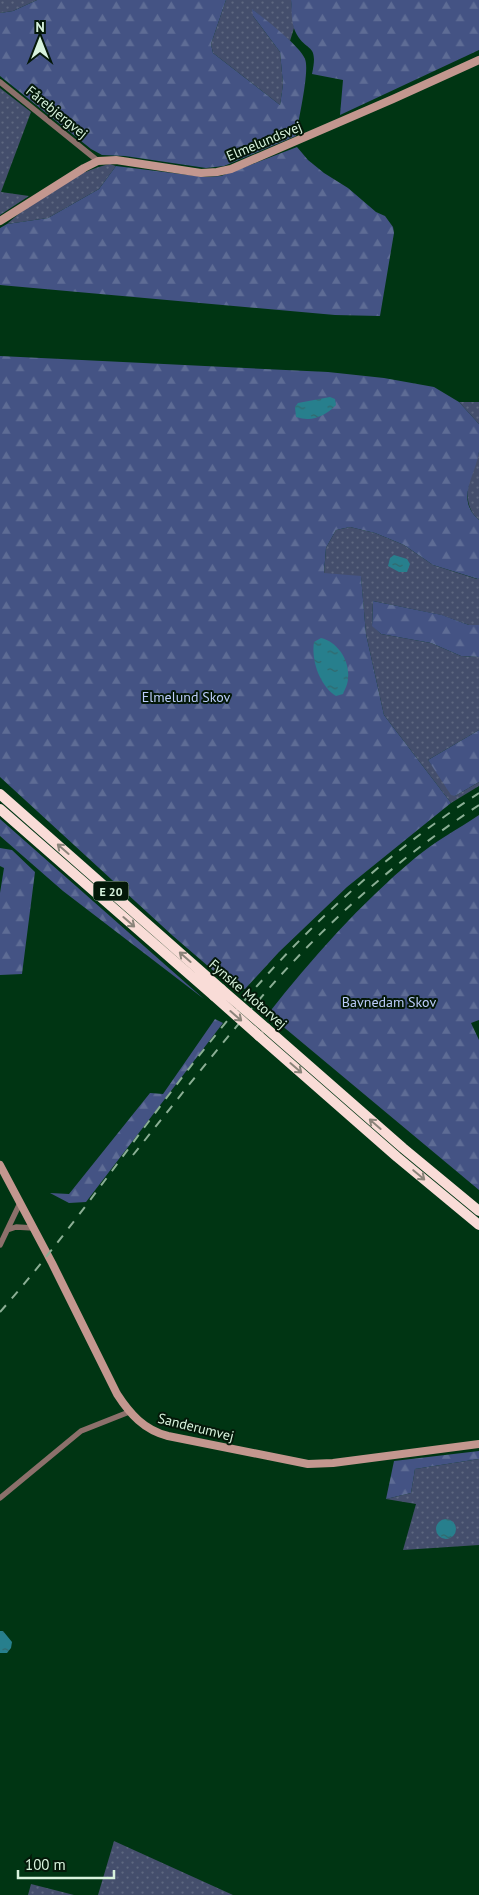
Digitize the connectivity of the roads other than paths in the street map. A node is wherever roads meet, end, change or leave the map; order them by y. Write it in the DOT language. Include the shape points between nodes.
graph roads {
  1 [pos="479,60"];
  2 [pos="0,82"];
  3 [pos="98,161"];
  4 [pos="0,220"];
  5 [pos="0,794"];
  6 [pos="0,809"];
  7 [pos="218,993"];
  8 [pos="262,1032"];
  9 [pos="0,1165"];
  10 [pos="20,1203"];
  11 [pos="479,1212"];
  12 [pos="479,1225"];
  13 [pos="34,1228"];
  14 [pos="7,1230"];
  15 [pos="0,1245"];
  16 [pos="129,1412"];
  17 [pos="479,1444"];
  18 [pos="0,1498"];
  1 -- 3 [label="street, Elmelundsvej" via="217,172 201,173 116,160"];
  2 -- 3 [label="street, Fårebjergvej"];
  3 -- 4 [label="street, Elmelundsvej"];
  7 -- 5 [label="highway, Fynske Motorvej / E 20, one-way"];
  6 -- 7 [label="highway, Fynske Motorvej / E 20, one-way"];
  7 -- 8 [label="highway, Fynske Motorvej / E 20, bridge"];
  11 -- 8 [label="highway, Fynske Motorvej / E 20, one-way"];
  8 -- 12 [label="highway, Fynske Motorvej / E 20, one-way" via="397,1157"];
  9 -- 10 [label="street, Sanderumvej"];
  10 -- 13 [label="street, Sanderumvej"];
  10 -- 14 [label="street"];
  13 -- 14 [label="street"];
  13 -- 16 [label="street, Sanderumvej"];
  14 -- 15 [label="street"];
  16 -- 17 [label="street, Sanderumvej" via="157,1433 308,1464"];
  16 -- 18 [label="street" via="81,1431"];
}
